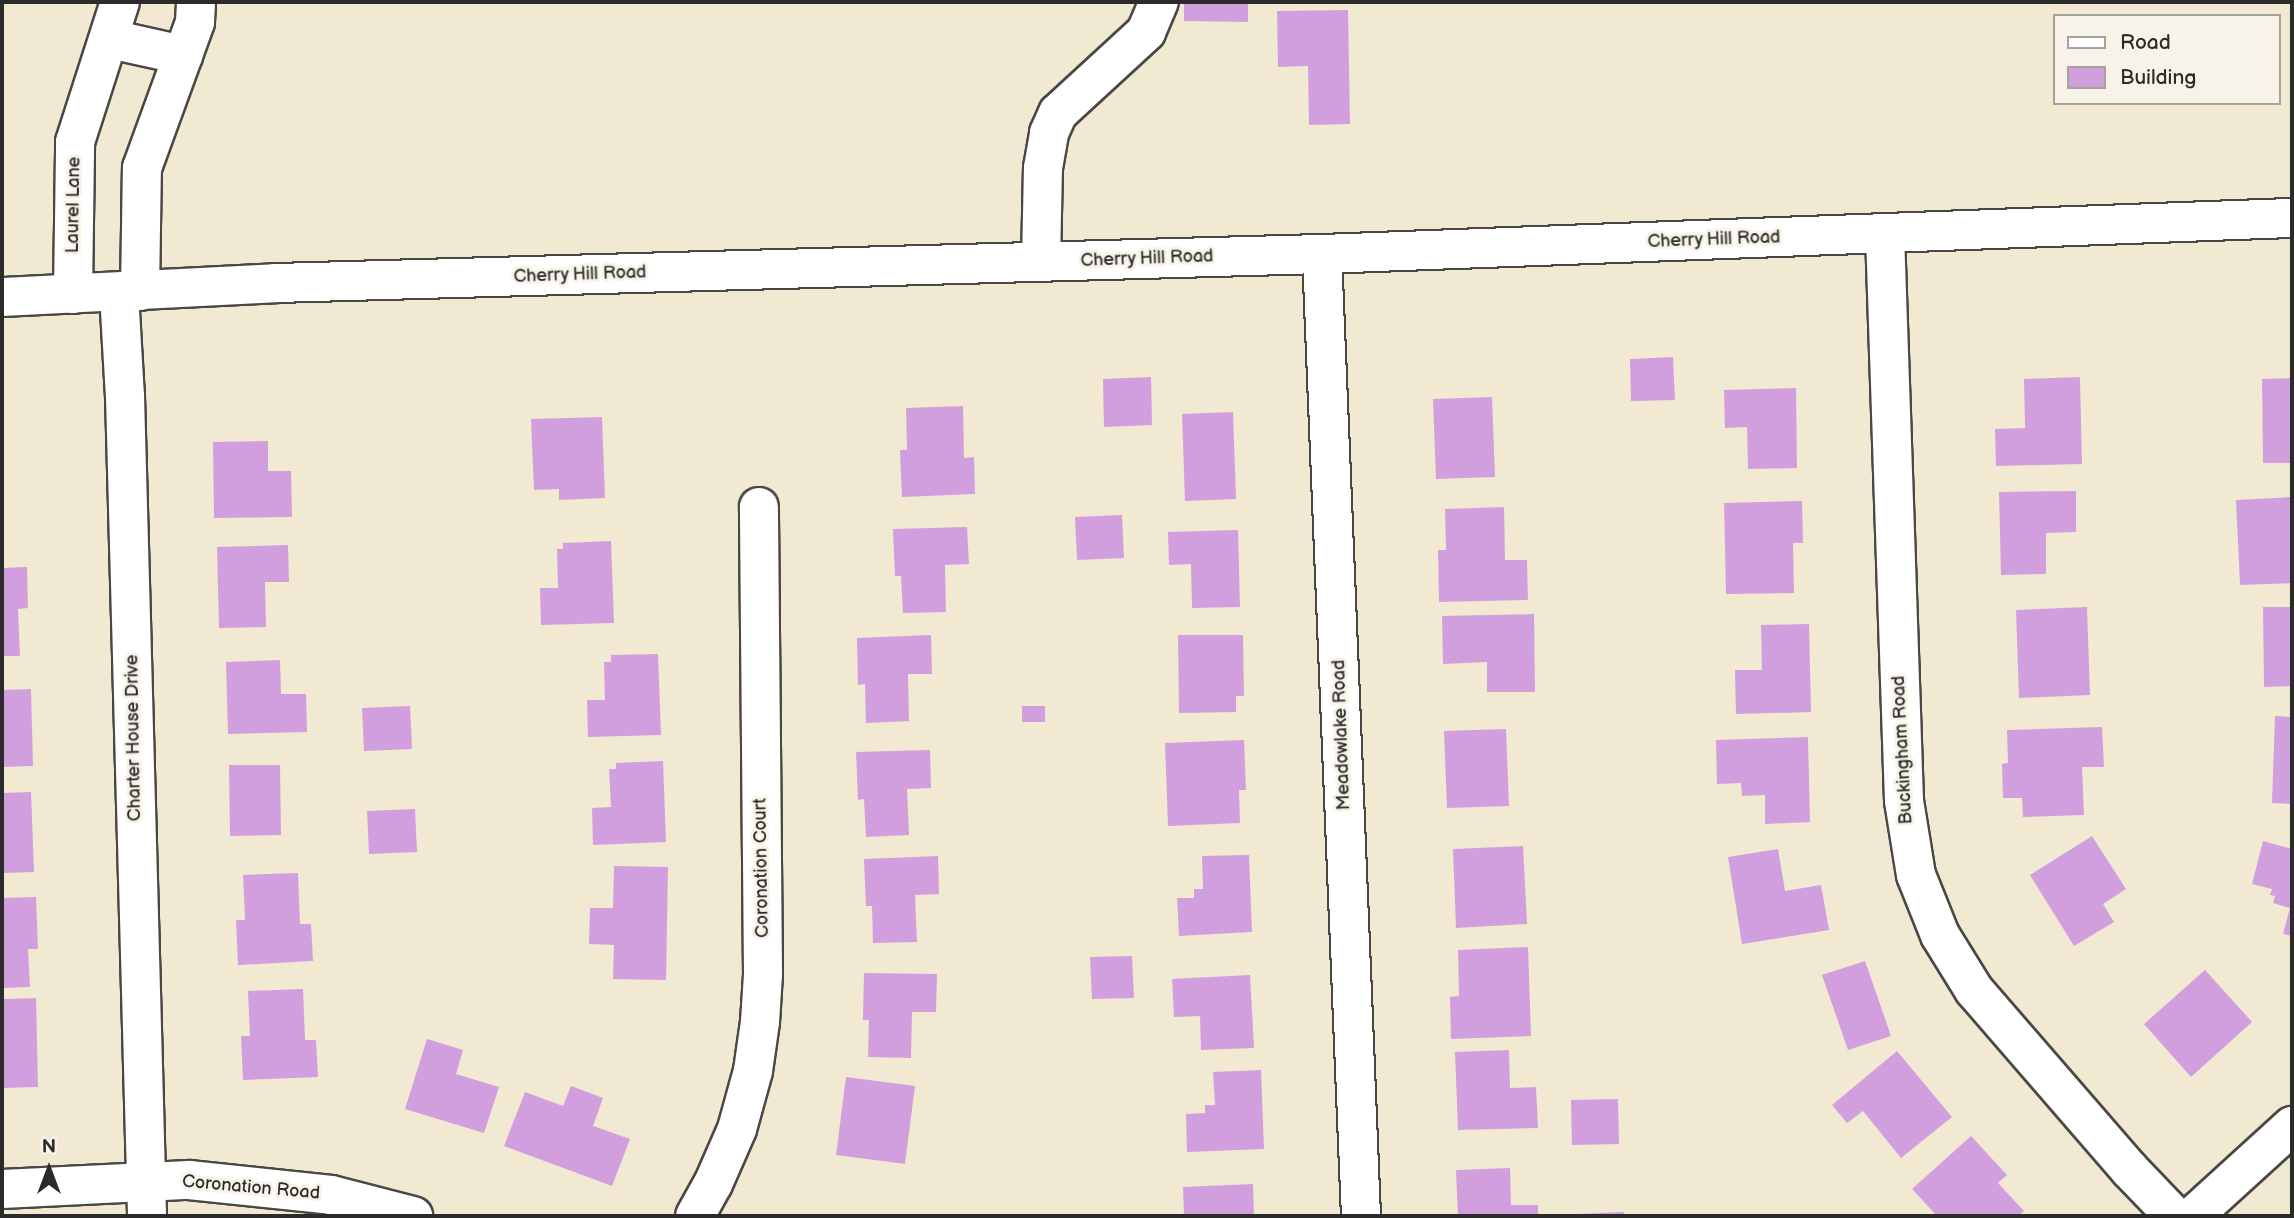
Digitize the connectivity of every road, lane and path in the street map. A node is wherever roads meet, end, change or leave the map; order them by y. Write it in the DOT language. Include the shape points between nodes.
graph roads {
  1 [pos="120,2"];
  2 [pos="196,2"];
  3 [pos="1159,2"];
  4 [pos="110,38"];
  5 [pos="183,55"];
  6 [pos="2292,218"];
  7 [pos="1885,234"];
  8 [pos="1322,254"];
  9 [pos="1041,262"];
  10 [pos="129,292"];
  11 [pos="73,294"];
  12 [pos="2,297"];
  13 [pos="758,507"];
  14 [pos="2292,1126"];
  15 [pos="2,1189"];
  16 [pos="146,1199"];
  17 [pos="413,1216"];
  18 [pos="695,1216"];
  19 [pos="1361,1216"];
  20 [pos="2174,1216"];
  21 [pos="2193,1216"];
  1 -- 4 [label="street, Laurel Lane"];
  2 -- 5 [label="street" via="195,22"];
  3 -- 9 [label="street" via="1146,32 1058,113 1043,168"];
  4 -- 5 [label="street"];
  4 -- 11 [label="street, Laurel Lane" via="75,142"];
  5 -- 10 [label="street" via="142,168"];
  6 -- 7 [label="street, Cherry Hill Road"];
  7 -- 8 [label="street, Cherry Hill Road"];
  7 -- 20 [label="street, Buckingham Road" via="1904,801 1916,875 1940,935 1973,990"];
  8 -- 9 [label="street, Cherry Hill Road"];
  8 -- 19 [label="street, Meadowlake Road"];
  9 -- 10 [label="street, Cherry Hill Road" via="276,283"];
  10 -- 11 [label="street, Cherry Hill Road"];
  10 -- 16 [label="street, Charter House Drive" via="125,396"];
  11 -- 12 [label="street, Cherry Hill Road"];
  13 -- 18 [label="street, Coronation Court" via="760,1022 737,1129"];
  14 -- 21 [label="street"];
  15 -- 16 [label="street, Coronation Road"];
  16 -- 17 [label="street, Coronation Road" via="189,1180 331,1195"];
}
